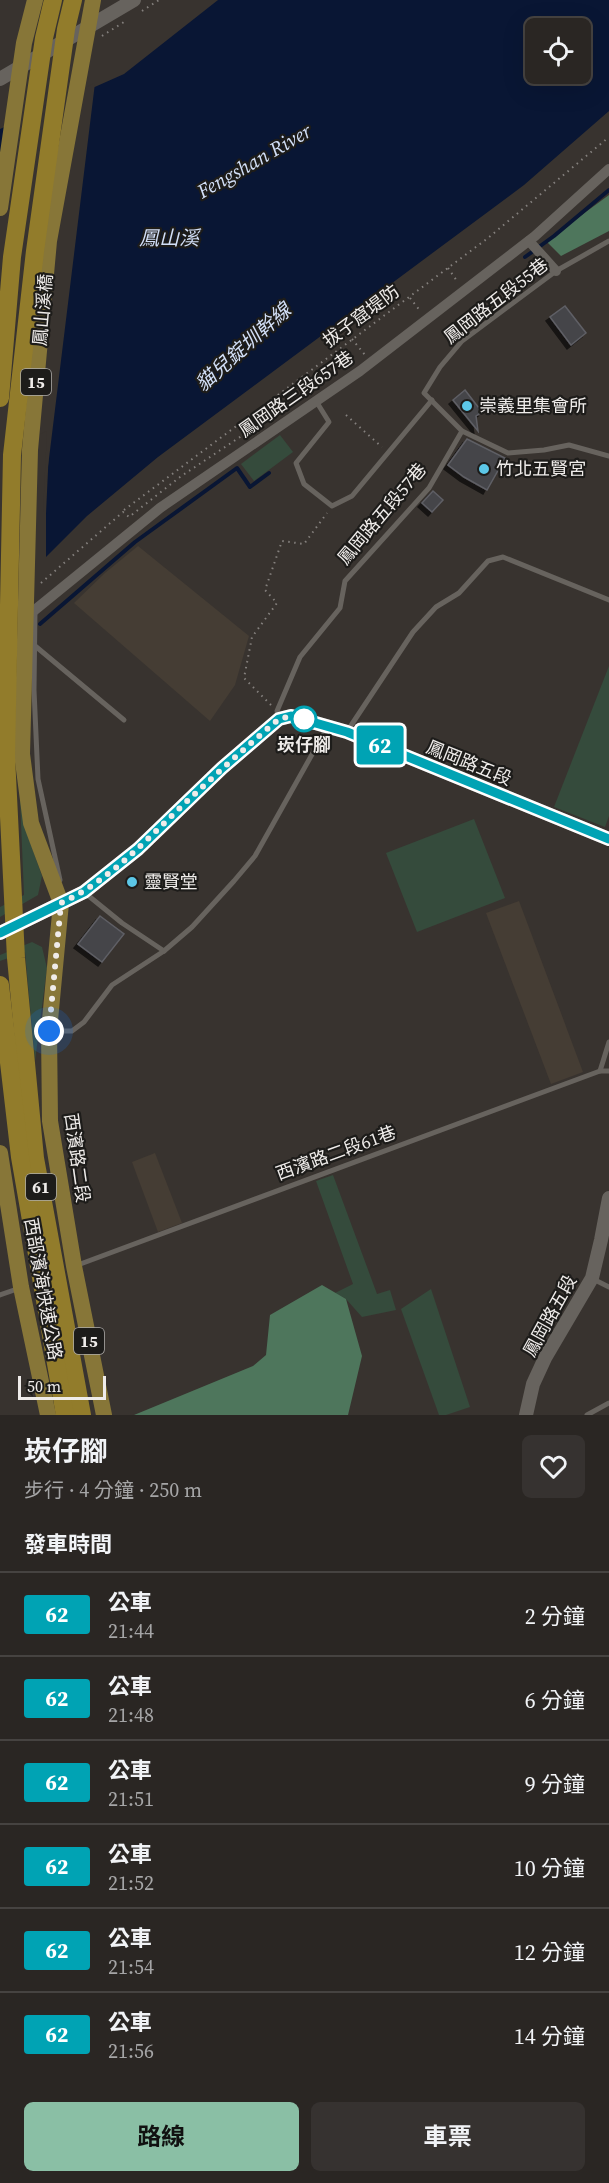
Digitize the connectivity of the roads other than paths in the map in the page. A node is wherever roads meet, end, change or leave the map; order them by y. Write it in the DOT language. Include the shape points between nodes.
graph roads {
  1 [pos="35,0"];
  2 [pos="53,0"];
  3 [pos="73,0"];
  4 [pos="137,6"];
  5 [pos="92,7"];
  6 [pos="0,79"];
  7 [pos="609,169"];
  8 [pos="0,208"];
  9 [pos="529,241"];
  10 [pos="609,241"];
  11 [pos="556,271"];
  12 [pos="0,398"];
  13 [pos="432,400"];
  14 [pos="316,401"];
  15 [pos="462,431"];
  16 [pos="609,456"];
  17 [pos="609,600"];
  18 [pos="31,603"];
  19 [pos="0,642"];
  20 [pos="34,645"];
  21 [pos="278,715"];
  22 [pos="124,720"];
  23 [pos="328,726"];
  24 [pos="347,732"];
  25 [pos="14,755"];
  26 [pos="609,839"];
  27 [pos="84,892"];
  28 [pos="61,903"];
  29 [pos="0,933"];
  30 [pos="164,951"];
  31 [pos="0,985"];
  32 [pos="49,1031"];
  33 [pos="609,1042"];
  34 [pos="600,1071"];
  35 [pos="609,1071"];
  36 [pos="0,1154"];
  37 [pos="609,1198"];
  38 [pos="74,1266"];
  39 [pos="592,1278"];
  40 [pos="21,1287"];
  41 [pos="609,1287"];
  42 [pos="0,1295"];
  43 [pos="609,1403"];
  44 [pos="48,1415"];
  45 [pos="65,1415"];
  46 [pos="82,1415"];
  47 [pos="104,1415"];
  48 [pos="526,1415"];
  49 [pos="587,1415"];
  1 -- 8 [label="main road" via="24,43"];
  2 -- 12 [label="highway, 鳳山溪橋" via="12,257"];
  3 -- 25 [label="highway, 鳳山溪橋 / 61" via="35,251 12,455"];
  4 -- 6 [label="street"];
  5 -- 18 [label="main road, 鳳山溪橋 / 15" via="49,241 30,450"];
  7 -- 9 [label="street, 鳳岡路三段657巷"];
  9 -- 11 [label="street"];
  9 -- 14 [label="street, 鳳岡路三段657巷"];
  10 -- 11 [label="lane, 鳳岡路五段55巷"];
  11 -- 13 [label="lane, 鳳岡路五段55巷" via="462,341 424,393"];
  13 -- 14 [label="lane" via="352,496 332,506 304,484 296,463 329,422"];
  13 -- 15 [label="lane"];
  14 -- 18 [label="street, 鳳岡路三段657巷"];
  15 -- 16 [label="lane" via="508,453 569,446"];
  15 -- 21 [label="lane, 鳳岡路五段57巷" via="429,488 345,581 340,608 300,657"];
  17 -- 24 [label="lane" via="503,557 488,561 413,632"];
  18 -- 19 [label="street, 鳳岡路三段657巷"];
  18 -- 20 [label="lane, 西濱路二段"];
  18 -- 25 [label="main road, 鳳山溪橋 / 15"];
  20 -- 22 [label="lane"];
  20 -- 28 [label="lane, 西濱路二段" via="38,779 59,871"];
  21 -- 23 [label="street, 鳳岡路五段"];
  21 -- 27 [label="street" via="138,849"];
  23 -- 24 [label="street, 鳳岡路五段"];
  23 -- 30 [label="lane" via="255,856 192,927"];
  24 -- 26 [label="street, 鳳岡路五段"];
  25 -- 28 [label="main road, 西濱路二段 / 15" via="32,823"];
  25 -- 46 [label="highway, 西部濱海快速公路 / 61" via="16,958 35,1158"];
  27 -- 28 [label="street"];
  27 -- 30 [label="lane"];
  28 -- 29 [label="street"];
  28 -- 32 [label="main road, 西濱路二段 / 15"];
  30 -- 32 [label="lane" via="112,986 72,1031"];
  31 -- 45 [label="highway, 西部濱海快速公路 / 61" via="20,1157"];
  32 -- 38 [label="main road, 西濱路二段 / 15" via="50,1121"];
  33 -- 34 [label="lane"];
  34 -- 35 [label="lane, 西濱路二段61巷"];
  34 -- 38 [label="lane, 西濱路二段61巷"];
  36 -- 40 [label="main road"];
  37 -- 39 [label="street, 鳳岡路五段"];
  38 -- 47 [label="main road, 西濱路二段 / 15"];
  39 -- 41 [label="lane"];
  39 -- 48 [label="street, 鳳岡路五段" via="545,1358 533,1384"];
  40 -- 42 [label="lane"];
  40 -- 44 [label="main road"];
  43 -- 49 [label="lane"];
}
